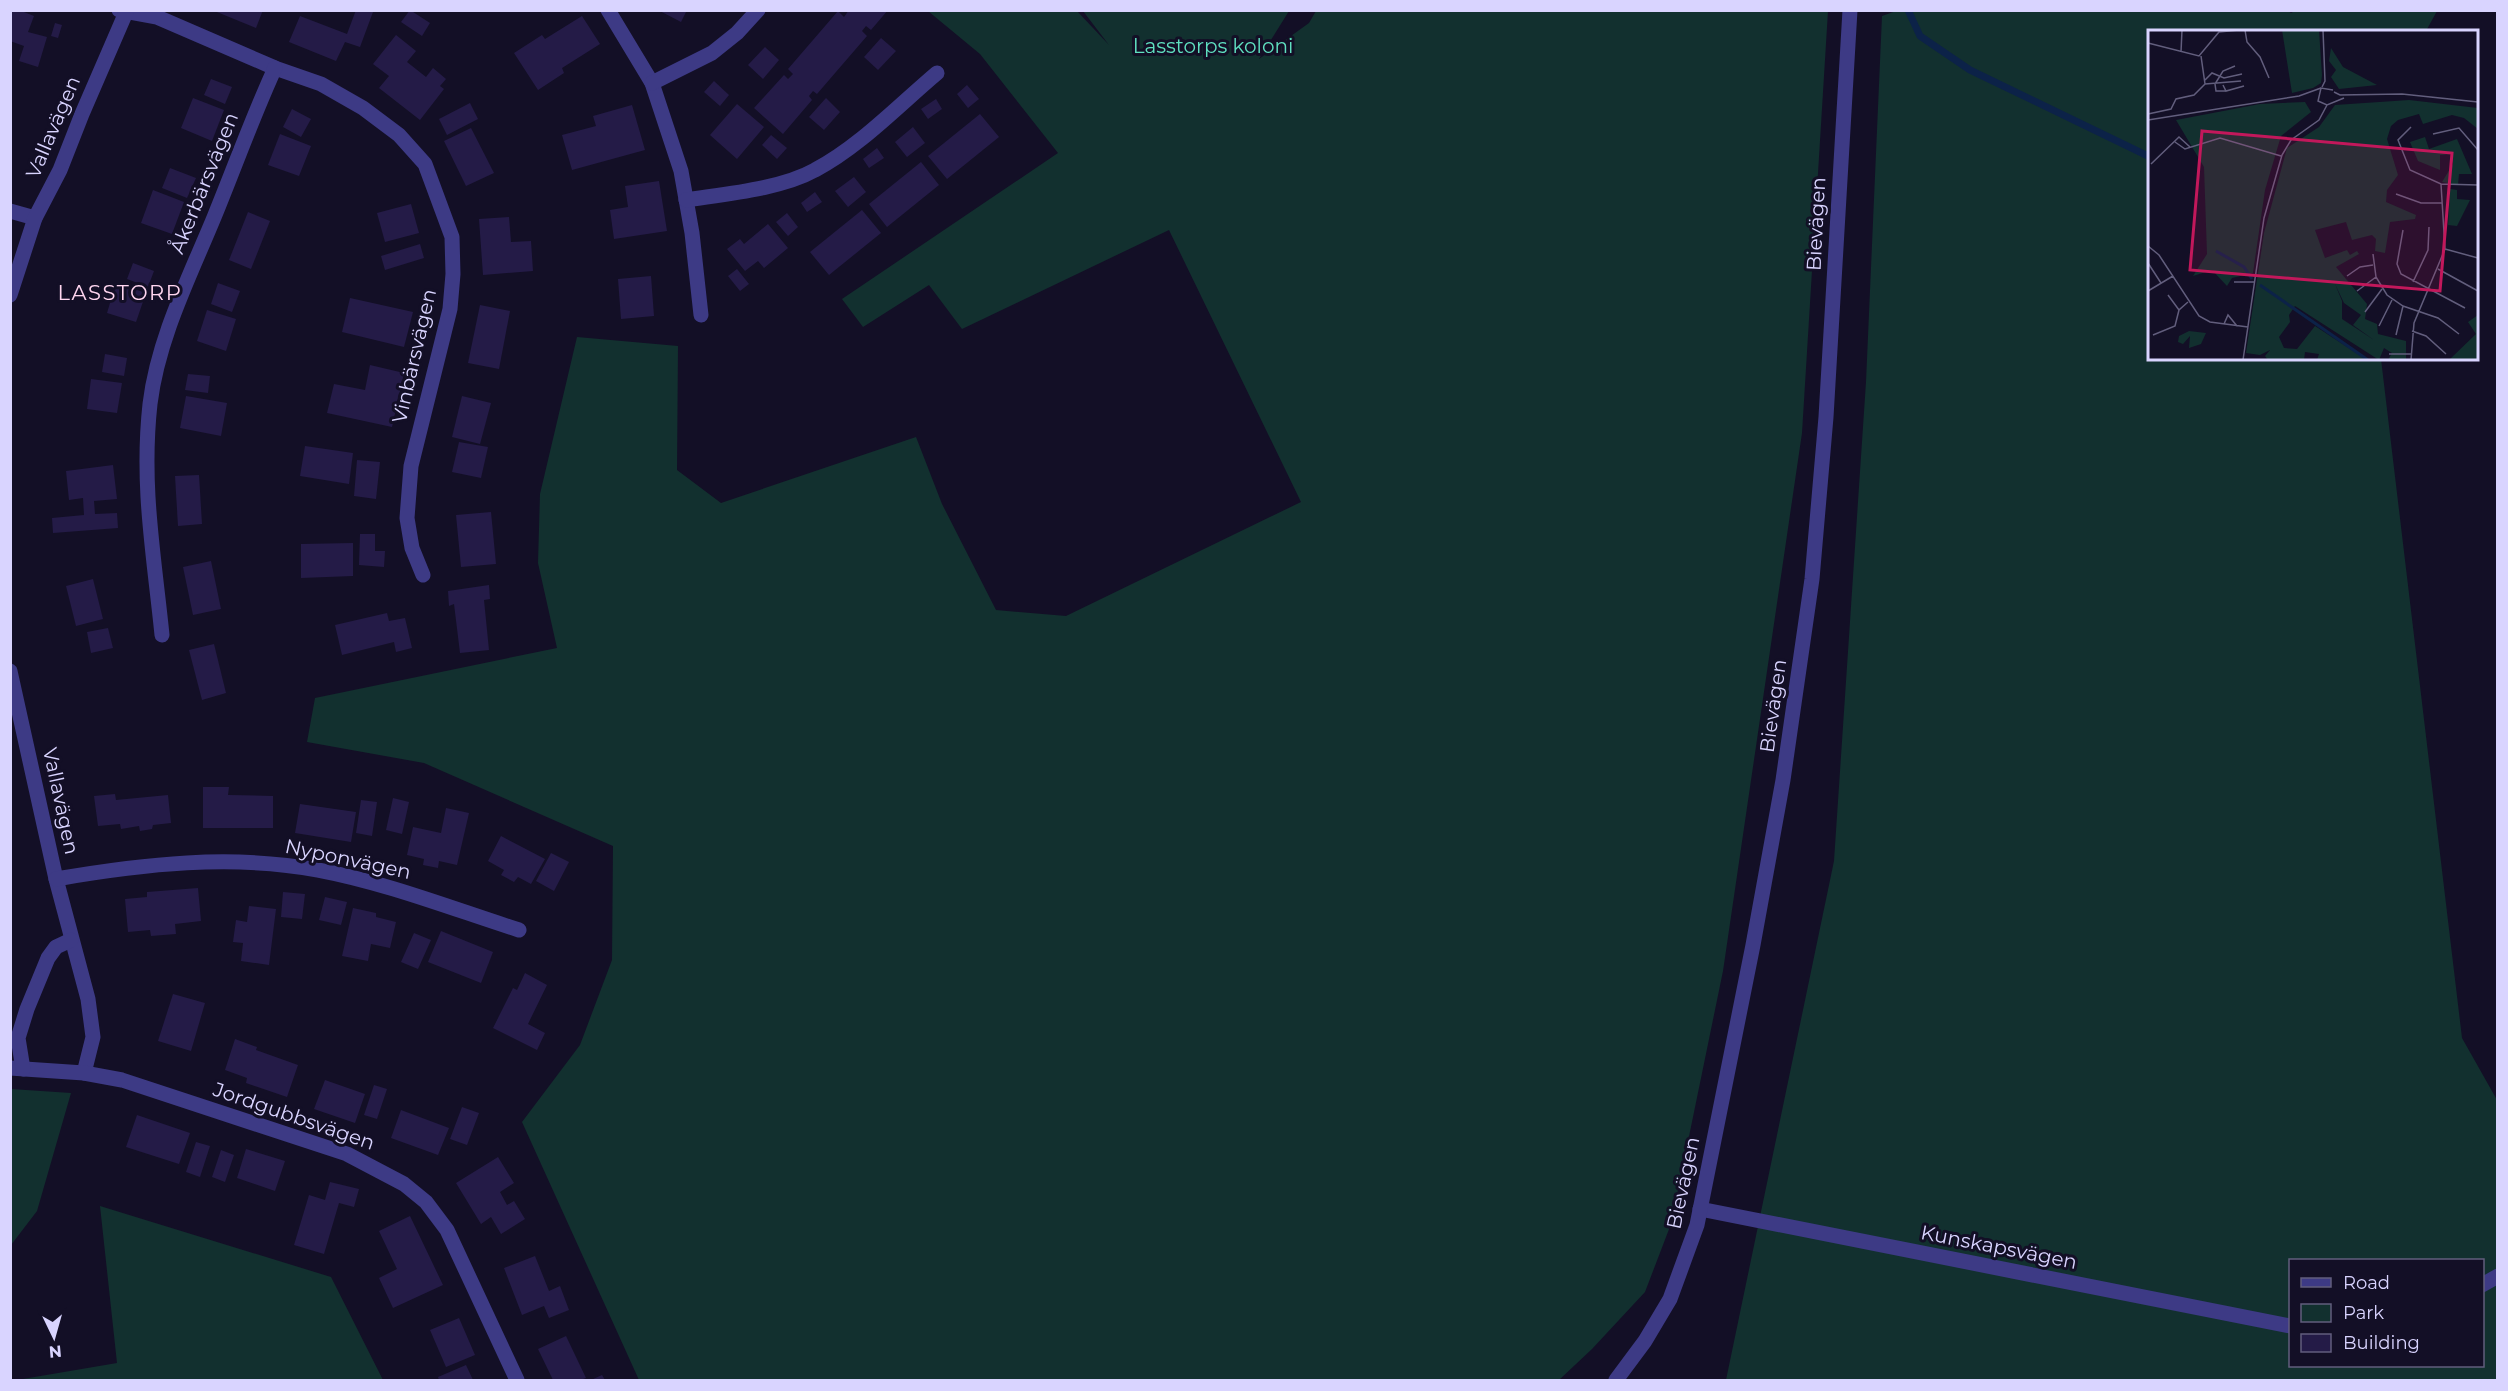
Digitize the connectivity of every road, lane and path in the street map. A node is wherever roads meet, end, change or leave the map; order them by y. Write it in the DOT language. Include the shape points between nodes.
graph roads {
  1 [pos="608,10"];
  2 [pos="758,10"];
  3 [pos="1850,10"];
  4 [pos="124,11"];
  5 [pos="275,68"];
  6 [pos="937,72"];
  7 [pos="652,83"];
  8 [pos="686,200"];
  9 [pos="10,211"];
  10 [pos="35,218"];
  11 [pos="10,295"];
  12 [pos="701,315"];
  13 [pos="423,575"];
  14 [pos="162,635"];
  15 [pos="10,671"];
  16 [pos="56,879"];
  17 [pos="519,930"];
  18 [pos="71,940"];
  19 [pos="17,1068"];
  20 [pos="84,1072"];
  21 [pos="1700,1209"];
  22 [pos="2498,1276"];
  23 [pos="2484,1284"];
  24 [pos="2289,1326"];
  25 [pos="517,1380"];
  26 [pos="1616,1380"];
  1 -- 7 [label="street"];
  2 -- 7 [label="street" via="712,53"];
  3 -- 21 [label="street, Bievägen" via="1812,579 1783,780"];
  4 -- 5 [label="street, Vinbärsvägen" via="158,17"];
  4 -- 10 [label="street, Vallavägen" via="60,170"];
  5 -- 13 [label="street, Vinbärsvägen" via="321,84 399,135 426,164 453,237 450,309 411,466 407,518 412,548"];
  5 -- 14 [label="street, Åkerbärsvägen" via="185,285 150,403 147,507"];
  6 -- 8 [label="street" via="866,134 815,171 747,190"];
  7 -- 8 [label="street" via="681,171"];
  8 -- 12 [label="street"];
  9 -- 10 [label="street"];
  10 -- 11 [label="street, Vallavägen"];
  15 -- 16 [label="street, Vallavägen"];
  16 -- 17 [label="street, Nyponvägen" via="177,862 269,864 374,883"];
  16 -- 18 [label="street, Vallavägen"];
  18 -- 19 [label="street" via="56,947 48,958 18,1038"];
  18 -- 20 [label="street, Vallavägen" via="88,999 93,1037"];
  19 -- 20 [label="street, Jordgubbsvägen"];
  20 -- 25 [label="street, Jordgubbsvägen" via="123,1080 346,1154 404,1184 426,1202 447,1230"];
  21 -- 24 [label="street, Kunskapsvägen"];
  21 -- 26 [label="street, Bievägen" via="1690,1249 1670,1299"];
  22 -- 23 [label="street"];
}
